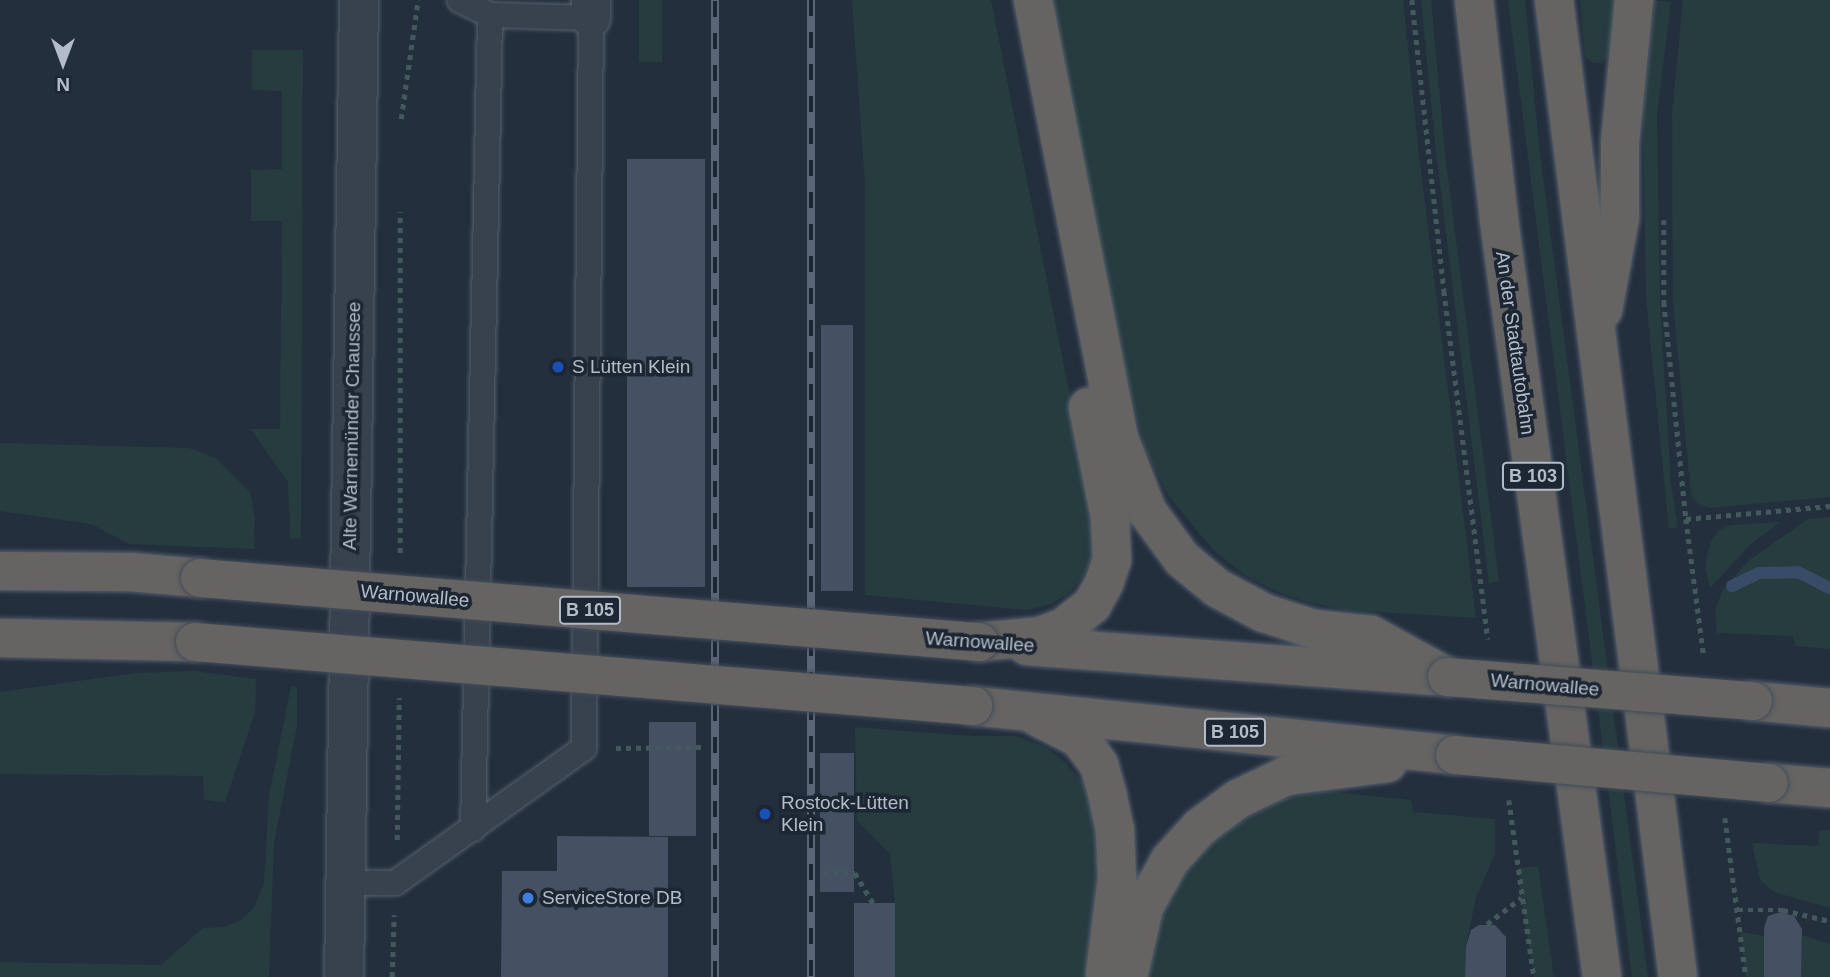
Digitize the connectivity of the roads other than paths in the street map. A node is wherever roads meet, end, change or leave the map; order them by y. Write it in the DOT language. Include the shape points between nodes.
graph roads {
  1 [pos="359,0"];
  2 [pos="458,0"];
  3 [pos="1006,0"];
  4 [pos="1033,0"];
  5 [pos="1474,0"];
  6 [pos="1554,0"];
  7 [pos="1634,0"];
  8 [pos="591,9"];
  9 [pos="490,15"];
  10 [pos="1596,346"];
  11 [pos="0,547"];
  12 [pos="0,571"];
  13 [pos="130,572"];
  14 [pos="43,637"];
  15 [pos="0,638"];
  16 [pos="979,642"];
  17 [pos="0,662"];
  18 [pos="1447,677"];
  19 [pos="1830,708"];
  20 [pos="1021,709"];
  21 [pos="1451,755"];
  22 [pos="1830,788"];
  23 [pos="472,829"];
  24 [pos="346,883"];
  25 [pos="344,977"];
  26 [pos="1104,977"];
  27 [pos="1128,977"];
  28 [pos="1602,977"];
  29 [pos="1678,977"];
  1 -- 24 [label="street, Alte Warnemünder Chaussee"];
  2 -- 9 [label="lane"];
  3 -- 16 [label="highway, B 105" via="1110,517 1112,560 1092,606 1064,627 1041,636"];
  4 -- 18 [label="highway" via="1119,438 1147,511 1182,559 1217,588 1264,613 1314,629 1371,635"];
  5 -- 28 [label="highway, An der Stadtautobahn / B 103" via="1499,220"];
  6 -- 10 [label="highway"];
  7 -- 10 [label="highway" via="1620,143 1620,217"];
  8 -- 9 [label="lane"];
  8 -- 23 [label="lane" via="584,748"];
  9 -- 23 [label="lane"];
  10 -- 29 [label="highway"];
  11 -- 13 [label="highway"];
  12 -- 13 [label="highway, B 105"];
  13 -- 16 [label="highway, Warnowallee / B 105, bridge"];
  14 -- 15 [label="highway, B 105"];
  14 -- 17 [label="highway"];
  14 -- 20 [label="highway, B 105, bridge" via="195,642"];
  16 -- 18 [label="highway, Warnowallee"];
  18 -- 19 [label="highway, Warnowallee, bridge"];
  20 -- 21 [label="highway, B 105"];
  20 -- 26 [label="highway, B 105" via="1079,738 1099,765 1115,830 1117,878"];
  21 -- 22 [label="highway, B 105, bridge"];
  21 -- 27 [label="highway" via="1286,776 1238,799 1200,827 1170,860 1144,907"];
  23 -- 24 [label="lane" via="395,883"];
  24 -- 25 [label="street, Alte Warnemünder Chaussee"];
}
